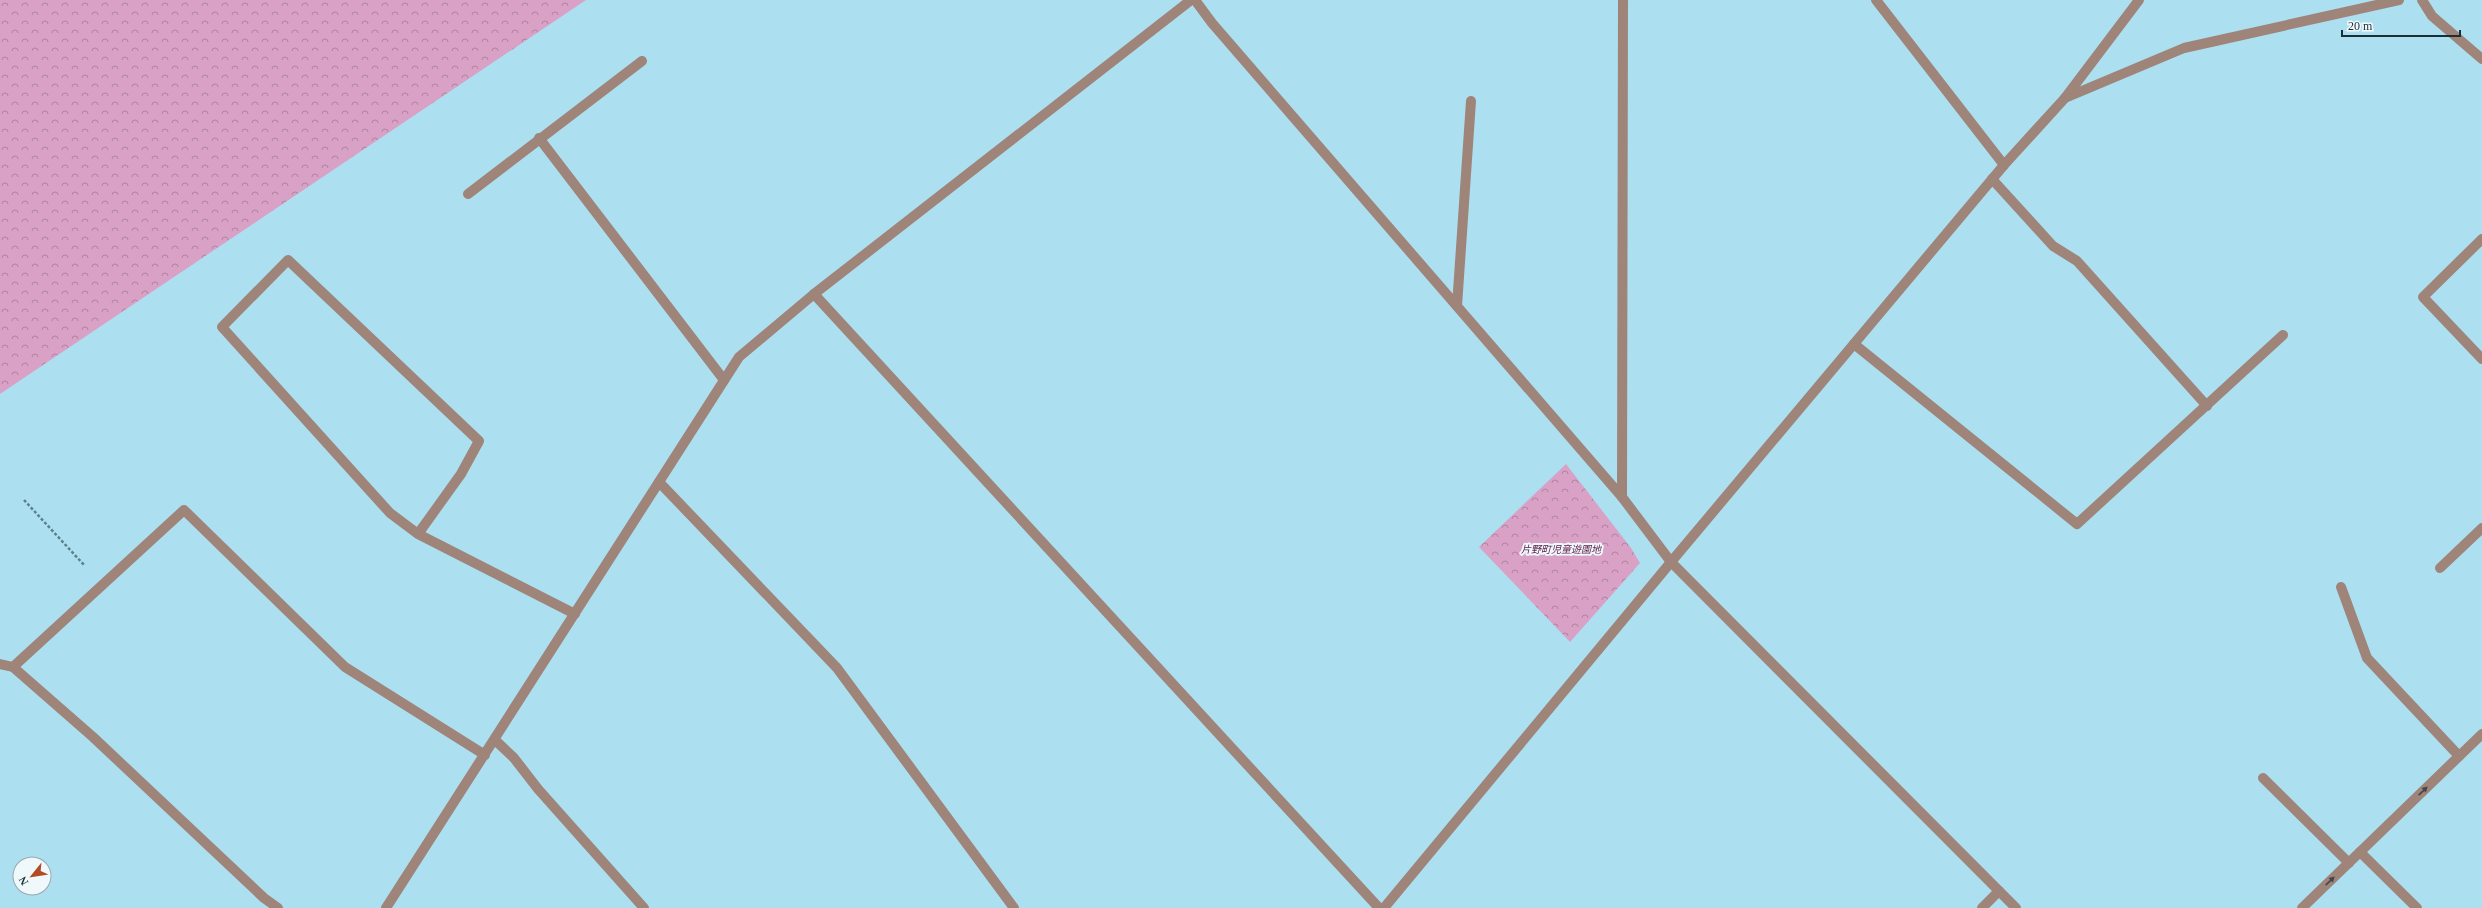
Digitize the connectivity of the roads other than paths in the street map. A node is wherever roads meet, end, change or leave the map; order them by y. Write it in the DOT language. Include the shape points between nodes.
graph roads {
  1 [pos="1623,0"];
  2 [pos="1876,0"];
  3 [pos="2139,0"];
  4 [pos="2399,0"];
  5 [pos="2422,0"];
  6 [pos="1189,1"];
  7 [pos="2482,59"];
  8 [pos="642,61"];
  9 [pos="2065,98"];
  10 [pos="1471,101"];
  11 [pos="539,138"];
  12 [pos="2004,165"];
  13 [pos="1992,180"];
  14 [pos="468,194"];
  15 [pos="2482,240"];
  16 [pos="814,294"];
  17 [pos="1457,306"];
  18 [pos="2283,335"];
  19 [pos="1854,344"];
  20 [pos="2482,359"];
  21 [pos="724,380"];
  22 [pos="2207,406"];
  23 [pos="659,482"];
  24 [pos="1622,497"];
  25 [pos="2482,528"];
  26 [pos="418,534"];
  27 [pos="1671,562"];
  28 [pos="2440,568"];
  29 [pos="2341,587"];
  30 [pos="575,614"];
  31 [pos="0,664"];
  32 [pos="14,667"];
  33 [pos="2482,734"];
  34 [pos="495,740"];
  35 [pos="485,755"];
  36 [pos="2459,756"];
  37 [pos="2263,778"];
  38 [pos="2360,852"];
  39 [pos="2349,863"];
  40 [pos="1999,891"];
  41 [pos="278,908"];
  42 [pos="386,908"];
  43 [pos="644,908"];
  44 [pos="1014,908"];
  45 [pos="1379,908"];
  46 [pos="1384,908"];
  47 [pos="1982,908"];
  48 [pos="2016,908"];
  49 [pos="2302,908"];
  50 [pos="2417,908"];
  1 -- 24 [label="street"];
  2 -- 12 [label="street"];
  3 -- 9 [label="street"];
  4 -- 9 [label="street" via="2184,48"];
  5 -- 7 [label="street" via="2432,16"];
  6 -- 16 [label="street"];
  6 -- 17 [label="street" via="1212,23"];
  8 -- 11 [label="street"];
  9 -- 12 [label="street"];
  10 -- 17 [label="street"];
  11 -- 14 [label="street"];
  11 -- 21 [label="street"];
  12 -- 13 [label="street"];
  13 -- 19 [label="street"];
  13 -- 22 [label="street" via="2053,246 2077,261"];
  15 -- 20 [label="street" via="2422,297"];
  16 -- 21 [label="street" via="739,357"];
  16 -- 45 [label="street"];
  17 -- 24 [label="street"];
  18 -- 22 [label="street"];
  19 -- 22 [label="street" via="2077,524"];
  19 -- 27 [label="street"];
  21 -- 23 [label="street"];
  23 -- 30 [label="street"];
  23 -- 44 [label="street" via="837,668"];
  24 -- 27 [label="street"];
  25 -- 28 [label="street"];
  26 -- 26 [label="street" via="390,513 222,327 288,260 479,441 461,474"];
  26 -- 30 [label="street"];
  27 -- 40 [label="street"];
  27 -- 46 [label="street"];
  29 -- 36 [label="street" via="2367,658"];
  30 -- 34 [label="street"];
  31 -- 32 [label="street"];
  32 -- 35 [label="street" via="184,510 345,667"];
  32 -- 41 [label="street" via="93,737 264,898"];
  33 -- 36 [label="street"];
  34 -- 35 [label="street"];
  34 -- 43 [label="street" via="514,758 538,789"];
  35 -- 42 [label="street"];
  38 -- 36 [label="street, one-way"];
  37 -- 39 [label="street"];
  38 -- 39 [label="street"];
  38 -- 50 [label="street"];
  49 -- 39 [label="street, one-way"];
  40 -- 47 [label="street"];
  40 -- 48 [label="street"];
}
